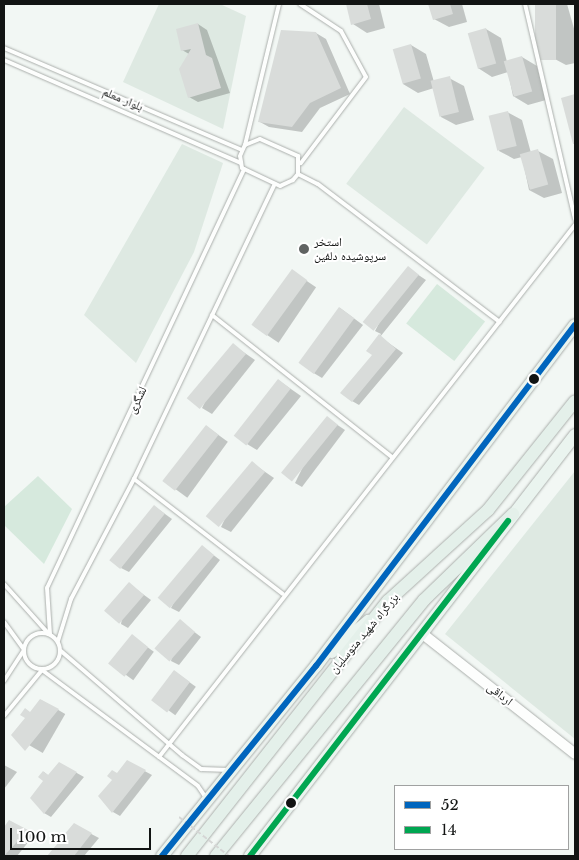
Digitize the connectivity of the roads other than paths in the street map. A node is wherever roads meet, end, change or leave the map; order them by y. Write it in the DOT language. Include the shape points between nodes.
graph roads {
  1 [pos="279,4"];
  2 [pos="300,4"];
  3 [pos="525,4"];
  4 [pos="4,48"];
  5 [pos="4,60"];
  6 [pos="245,145"];
  7 [pos="242,150"];
  8 [pos="241,162"];
  9 [pos="301,163"];
  10 [pos="244,169"];
  11 [pos="298,174"];
  12 [pos="275,184"];
  13 [pos="575,219"];
  14 [pos="575,225"];
  15 [pos="212,315"];
  16 [pos="500,322"];
  17 [pos="575,325"];
  18 [pos="575,401"];
  19 [pos="575,435"];
  20 [pos="392,458"];
  21 [pos="134,479"];
  22 [pos="513,514"];
  23 [pos="4,584"];
  24 [pos="283,594"];
  25 [pos="379,611"];
  26 [pos="4,622"];
  27 [pos="50,634"];
  28 [pos="424,635"];
  29 [pos="58,641"];
  30 [pos="24,650"];
  31 [pos="61,651"];
  32 [pos="316,666"];
  33 [pos="42,670"];
  34 [pos="4,681"];
  35 [pos="4,716"];
  36 [pos="169,743"];
  37 [pos="575,754"];
  38 [pos="159,757"];
  39 [pos="231,770"];
  40 [pos="207,800"];
  41 [pos="162,856"];
  42 [pos="187,856"];
  43 [pos="216,856"];
  44 [pos="250,856"];
  1 -- 6 [label="lane"];
  2 -- 9 [label="lane" via="341,31 366,77"];
  3 -- 13 [label="lane"];
  4 -- 7 [label="lane, بلوار معلم"];
  5 -- 8 [label="lane, بلوار معلم"];
  6 -- 7 [label="lane"];
  6 -- 9 [label="lane" via="260,139 294,151"];
  7 -- 8 [label="lane"];
  8 -- 10 [label="lane"];
  9 -- 11 [label="lane"];
  10 -- 12 [label="lane"];
  10 -- 27 [label="lane, لشگری" via="47,588"];
  11 -- 12 [label="lane" via="284,185"];
  11 -- 16 [label="lane" via="318,184"];
  12 -- 15 [label="lane"];
  14 -- 16 [label="lane"];
  15 -- 20 [label="lane"];
  15 -- 21 [label="lane"];
  16 -- 20 [label="lane"];
  17 -- 32 [label="main road"];
  18 -- 25 [label="highway, بزرگراه شهید متوسلیان" via="488,510"];
  19 -- 22 [label="main road"];
  20 -- 24 [label="lane"];
  21 -- 24 [label="lane"];
  21 -- 29 [label="lane" via="71,599"];
  22 -- 28 [label="main road"];
  22 -- 43 [label="highway, بزرگراه شهید متوسلیان" via="424,600"];
  23 -- 27 [label="lane"];
  24 -- 36 [label="lane"];
  25 -- 32 [label="main road"];
  25 -- 42 [label="highway, بزرگراه شهید متوسلیان"];
  26 -- 30 [label="lane"];
  27 -- 29 [label="lane"];
  27 -- 30 [label="lane" via="33,635"];
  28 -- 37 [label="street, ارداقی"];
  28 -- 44 [label="main road"];
  29 -- 31 [label="lane"];
  30 -- 33 [label="lane" via="26,662"];
  30 -- 34 [label="lane"];
  31 -- 33 [label="lane" via="57,662"];
  31 -- 36 [label="lane"];
  32 -- 39 [label="main road"];
  33 -- 35 [label="lane"];
  33 -- 38 [label="lane"];
  36 -- 38 [label="lane"];
  36 -- 39 [label="lane" via="201,769"];
  38 -- 40 [label="lane" via="198,786"];
  39 -- 40 [label="main road"];
  40 -- 41 [label="main road"];
}
